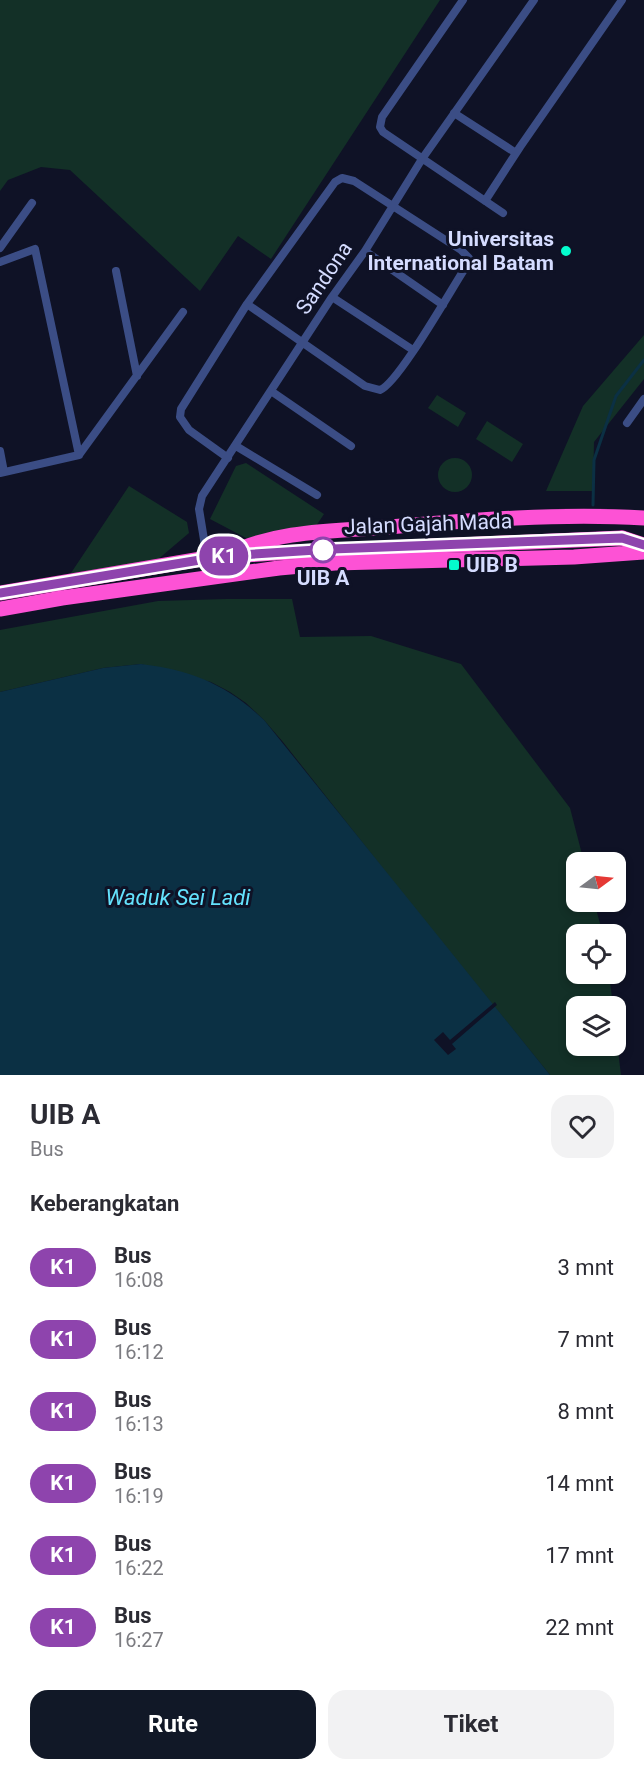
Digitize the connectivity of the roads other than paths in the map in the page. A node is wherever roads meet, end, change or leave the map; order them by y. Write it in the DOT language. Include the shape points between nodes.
graph roads {
  1 [pos="463,0"];
  2 [pos="534,0"];
  3 [pos="622,0"];
  4 [pos="454,113"];
  5 [pos="516,153"];
  6 [pos="422,159"];
  7 [pos="485,201"];
  8 [pos="32,203"];
  9 [pos="391,205"];
  10 [pos="503,213"];
  11 [pos="0,248"];
  12 [pos="365,251"];
  13 [pos="0,262"];
  14 [pos="116,271"];
  15 [pos="332,297"];
  16 [pos="247,304"];
  17 [pos="443,305"];
  18 [pos="183,312"];
  19 [pos="302,343"];
  20 [pos="413,350"];
  21 [pos="137,376"];
  22 [pos="271,391"];
  23 [pos="644,399"];
  24 [pos="627,423"];
  25 [pos="236,446"];
  26 [pos="351,446"];
  27 [pos="0,451"];
  28 [pos="79,455"];
  29 [pos="228,458"];
  30 [pos="2,472"];
  31 [pos="317,495"];
  32 [pos="577,516"];
  33 [pos="644,518"];
  34 [pos="644,544"];
  35 [pos="644,552"];
  36 [pos="224,556"];
  37 [pos="574,557"];
  38 [pos="207,558"];
  39 [pos="0,593"];
  40 [pos="0,609"];
  1 -- 6 [label="street" via="380,122 383,132"];
  2 -- 4 [label="street, Sandona"];
  3 -- 5 [label="street"];
  4 -- 5 [label="street"];
  4 -- 6 [label="street, Sandona"];
  5 -- 7 [label="street"];
  6 -- 7 [label="street"];
  6 -- 9 [label="street, Sandona"];
  7 -- 10 [label="street"];
  8 -- 11 [label="street"];
  9 -- 12 [label="street, Sandona"];
  9 -- 16 [label="street" via="348,178 339,179"];
  9 -- 17 [label="street" via="469,258"];
  12 -- 15 [label="street, Sandona"];
  12 -- 17 [label="street"];
  13 -- 28 [label="street" via="35,249"];
  14 -- 21 [label="street"];
  15 -- 19 [label="street, Sandona"];
  15 -- 20 [label="street"];
  16 -- 19 [label="street"];
  16 -- 29 [label="street" via="181,409 180,417 189,430"];
  17 -- 20 [label="street"];
  18 -- 21 [label="street"];
  19 -- 20 [label="street" via="376,390 384,389"];
  19 -- 22 [label="street, Sandona"];
  21 -- 28 [label="street"];
  22 -- 25 [label="street, Sandona"];
  22 -- 26 [label="street"];
  23 -- 24 [label="street"];
  25 -- 29 [label="street, Sandona"];
  25 -- 31 [label="street"];
  27 -- 30 [label="street"];
  28 -- 30 [label="street"];
  29 -- 38 [label="street, Sandona" via="202,496 199,509"];
  32 -- 33 [label="highway"];
  32 -- 36 [label="highway" via="301,534 258,542"];
  32 -- 37 [label="highway" via="587,527 588,535"];
  34 -- 36 [label="highway, Jalan Gajah Mada, bridge" via="622,538"];
  35 -- 37 [label="highway, Jalan Gajah Mada"];
  36 -- 38 [label="highway, Jalan Gajah Mada"];
  37 -- 40 [label="highway, Jalan Gajah Mada" via="279,568"];
  38 -- 39 [label="highway, Jalan Gajah Mada"];
}
